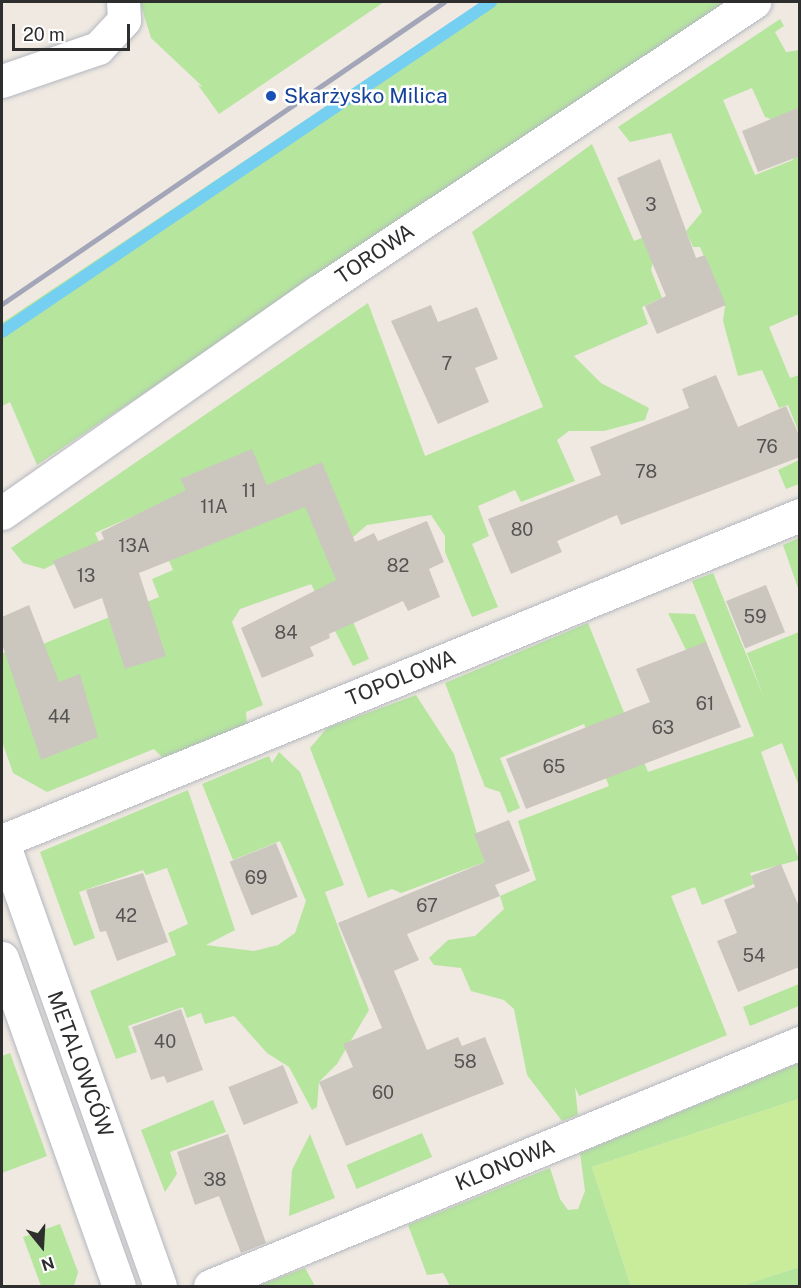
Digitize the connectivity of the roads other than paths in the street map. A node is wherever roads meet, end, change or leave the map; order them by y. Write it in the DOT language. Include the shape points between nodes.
graph roads {
  1 [pos="123,2"];
  2 [pos="754,2"];
  3 [pos="2,81"];
  4 [pos="2,513"];
  5 [pos="800,515"];
  6 [pos="2,841"];
  7 [pos="2,958"];
  8 [pos="800,1043"];
  9 [pos="119,1287"];
  10 [pos="160,1287"];
  11 [pos="210,1287"];
  1 -- 3 [label="street" via="124,20 98,48"];
  2 -- 4 [label="street, TOROWA" via="318,292"];
  5 -- 6 [label="street, TOPOLOWA"];
  6 -- 10 [label="street, METALOWCÓW"];
  7 -- 9 [label="street, METALOWCÓW"];
  8 -- 11 [label="street, KLONOWA"];
}
